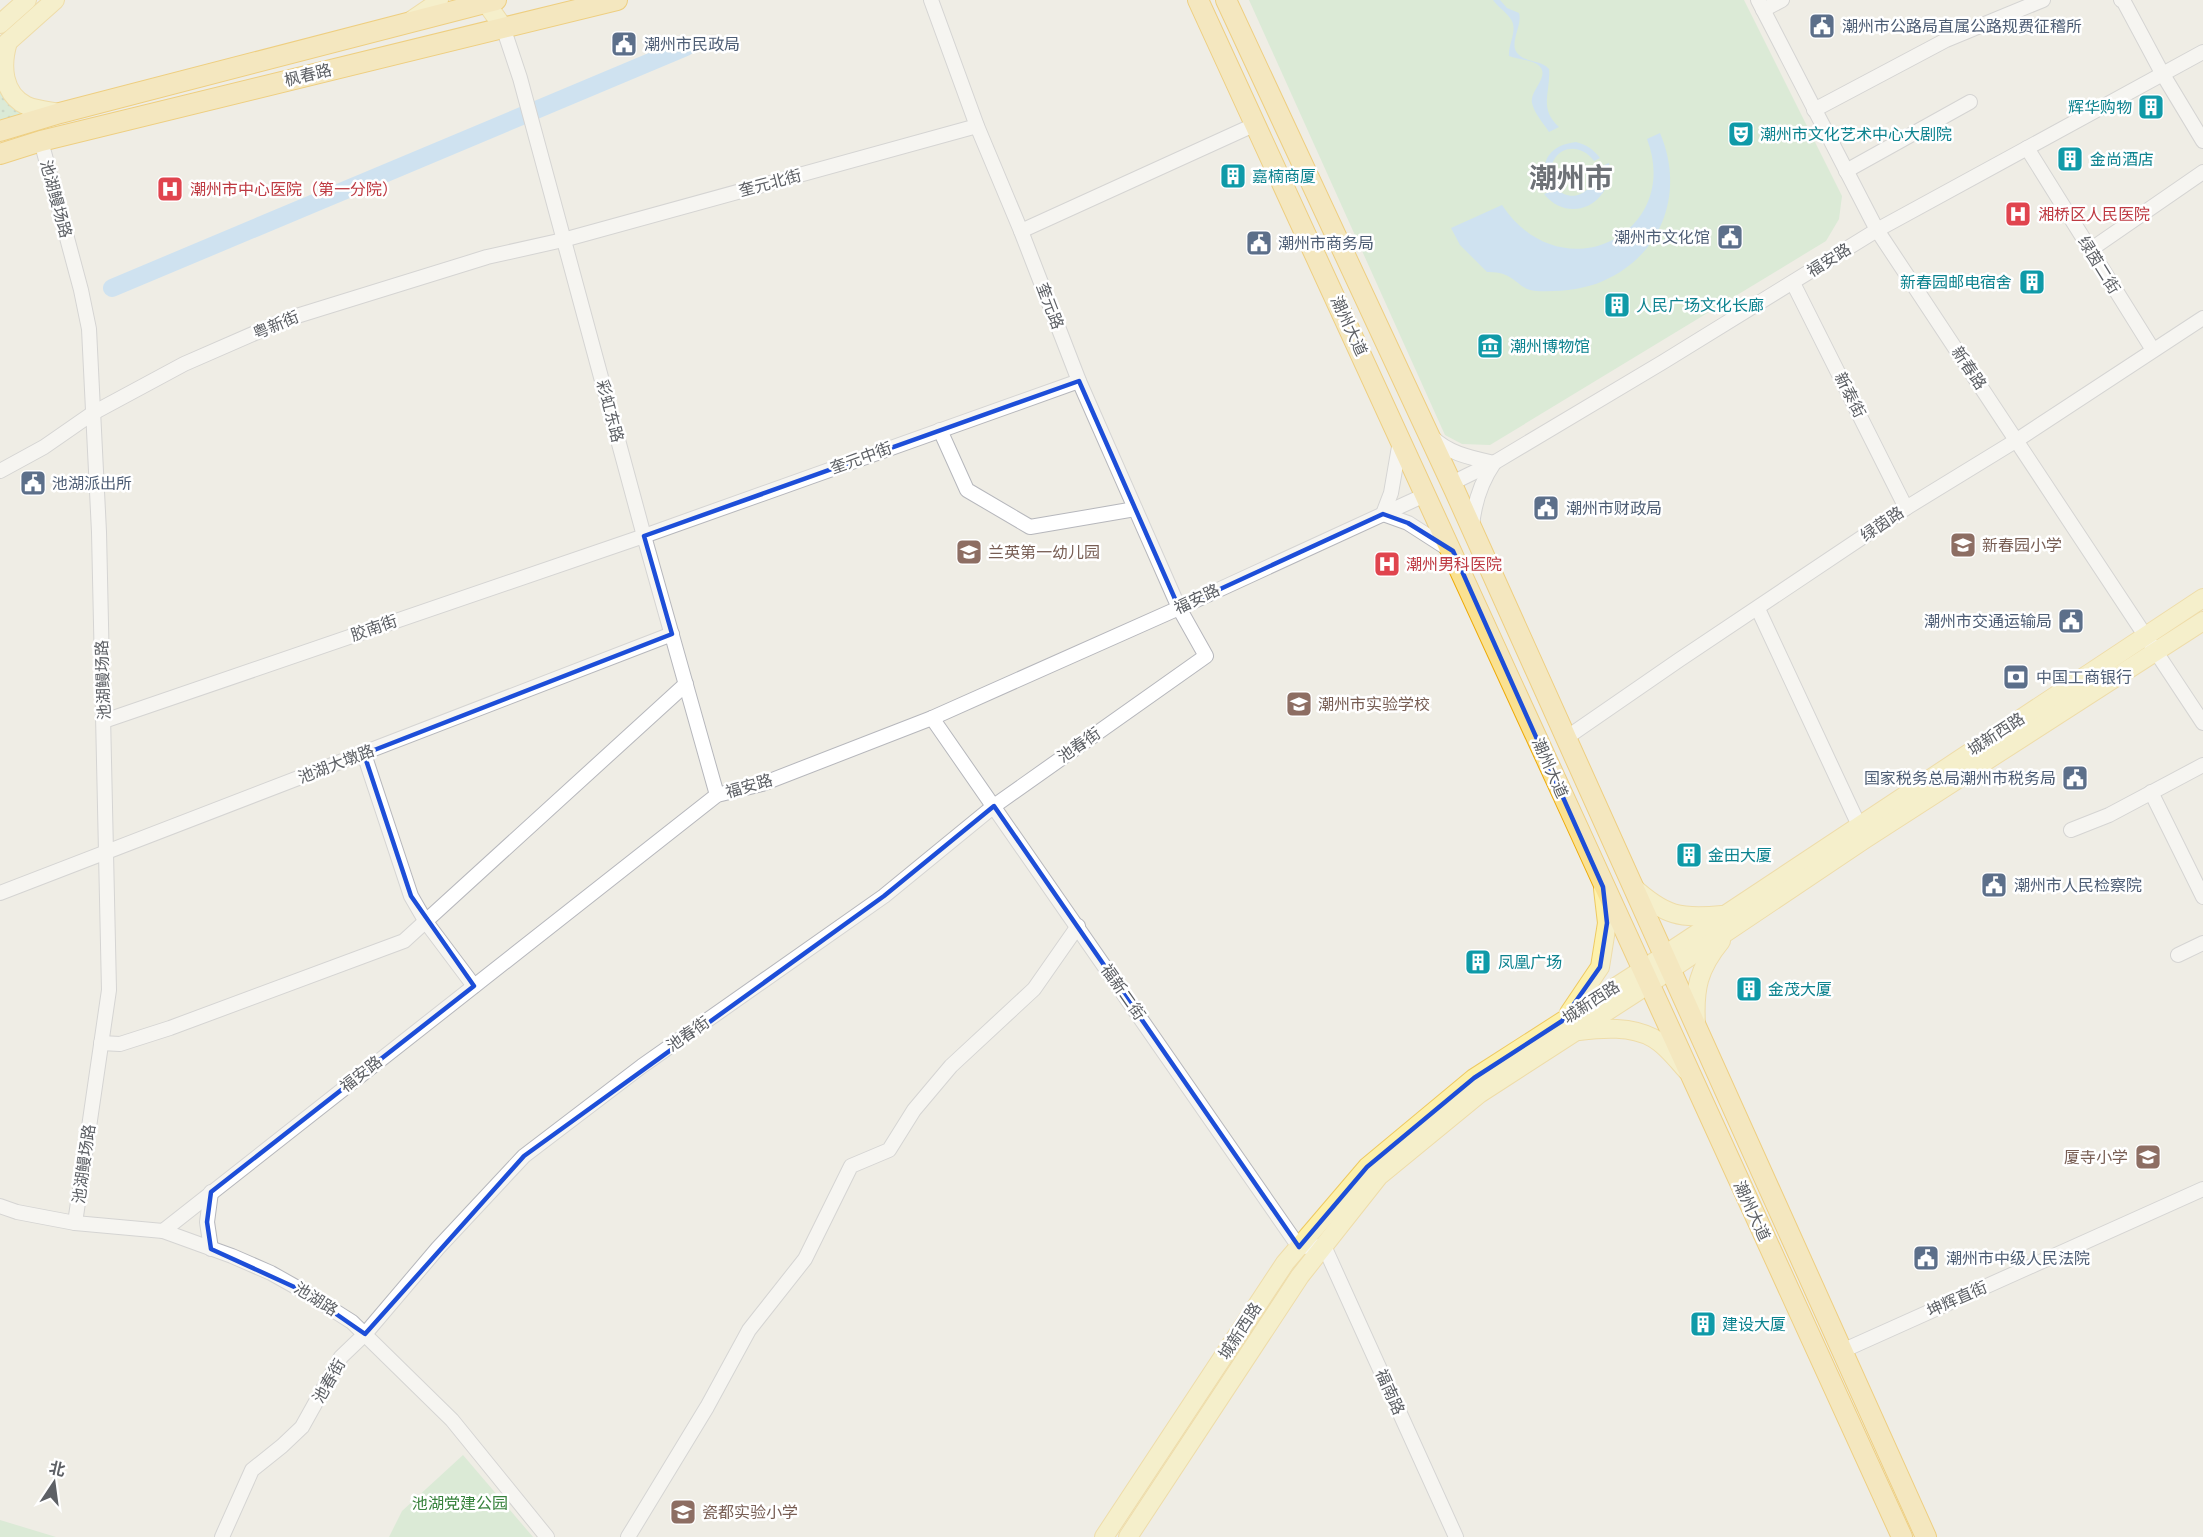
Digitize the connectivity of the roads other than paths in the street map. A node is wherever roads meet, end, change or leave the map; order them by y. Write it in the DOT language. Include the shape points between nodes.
graph roads {
  1 [pos="27,0"];
  2 [pos="55,0"];
  3 [pos="439,0"];
  4 [pos="617,0"];
  5 [pos="931,0"];
  6 [pos="1198,0"];
  7 [pos="1226,0"];
  8 [pos="1782,0"];
  9 [pos="2043,0"];
  10 [pos="492,1"];
  11 [pos="2128,2"];
  12 [pos="1760,5"];
  13 [pos="409,22"];
  14 [pos="0,24"];
  15 [pos="502,27"];
  16 [pos="4,46"];
  17 [pos="2203,52"];
  18 [pos="2162,73"];
  19 [pos="1970,102"];
  20 [pos="1814,110"];
  21 [pos="60,113"];
  22 [pos="1256,124"];
  23 [pos="977,126"];
  24 [pos="0,130"];
  25 [pos="41,141"];
  26 [pos="2203,141"];
  27 [pos="2026,148"];
  28 [pos="0,154"];
  29 [pos="1846,171"];
  30 [pos="2203,172"];
  31 [pos="1877,230"];
  32 [pos="1021,231"];
  33 [pos="563,240"];
  34 [pos="2090,250"];
  35 [pos="1793,283"];
  36 [pos="2203,318"];
  37 [pos="2153,350"];
  38 [pos="1079,381"];
  39 [pos="93,413"];
  40 [pos="940,430"];
  41 [pos="1427,431"];
  42 [pos="1401,436"];
  43 [pos="2017,440"];
  44 [pos="1494,463"];
  45 [pos="6,468"];
  46 [pos="1457,481"];
  47 [pos="1427,494"];
  48 [pos="1906,508"];
  49 [pos="1135,509"];
  50 [pos="1383,514"];
  51 [pos="1472,529"];
  52 [pos="644,536"];
  53 [pos="1453,551"];
  54 [pos="2203,598"];
  55 [pos="1179,608"];
  56 [pos="1758,609"];
  57 [pos="2203,621"];
  58 [pos="672,634"];
  59 [pos="2145,635"];
  60 [pos="2155,652"];
  61 [pos="686,684"];
  62 [pos="932,718"];
  63 [pos="104,721"];
  64 [pos="2203,723"];
  65 [pos="1566,738"];
  66 [pos="364,754"];
  67 [pos="2203,765"];
  68 [pos="2151,792"];
  69 [pos="717,795"];
  70 [pos="994,806"];
  71 [pos="2071,830"];
  72 [pos="1862,832"];
  73 [pos="105,853"];
  74 [pos="1603,887"];
  75 [pos="1633,887"];
  76 [pos="0,893"];
  77 [pos="2203,897"];
  78 [pos="426,922"];
  79 [pos="1727,922"];
  80 [pos="1077,926"];
  81 [pos="2203,943"];
  82 [pos="2178,955"];
  83 [pos="1667,963"];
  84 [pos="1645,977"];
  85 [pos="474,986"];
  86 [pos="1696,1025"];
  87 [pos="1568,1027"];
  88 [pos="101,1043"];
  89 [pos="1689,1073"];
  90 [pos="2203,1189"];
  91 [pos="211,1192"];
  92 [pos="0,1206"];
  93 [pos="75,1223"];
  94 [pos="163,1231"];
  95 [pos="1324,1246"];
  96 [pos="1299,1247"];
  97 [pos="211,1249"];
  98 [pos="364,1334"];
  99 [pos="1842,1351"];
  100 [pos="222,1537"];
  101 [pos="547,1537"];
  102 [pos="628,1537"];
  103 [pos="1104,1537"];
  104 [pos="1128,1537"];
  105 [pos="1456,1537"];
  106 [pos="1902,1537"];
  107 [pos="1926,1537"];
  1 -- 14 [label="main road"];
  2 -- 16 [label="main road"];
  3 -- 13 [label="main road"];
  4 -- 15 [label="highway, 枫春路"];
  5 -- 23 [label="street, 奎元路"];
  6 -- 22 [label="highway, 潮州大道"];
  7 -- 41 [label="highway, 潮州大道"];
  8 -- 12 [label="street"];
  9 -- 20 [label="street" via="1946,40"];
  10 -- 13 [label="highway, 枫春路"];
  10 -- 15 [label="main road"];
  11 -- 18 [label="street"];
  12 -- 20 [label="street, 新春路"];
  13 -- 21 [label="highway, 枫春路"];
  15 -- 25 [label="highway, 枫春路"];
  15 -- 33 [label="street, 彩虹东路" via="520,78"];
  16 -- 21 [label="main road" via="4,76 11,93 27,106"];
  17 -- 18 [label="street, 福安路"];
  18 -- 26 [label="street"];
  18 -- 27 [label="street, 福安路"];
  19 -- 29 [label="street"];
  20 -- 29 [label="street, 新春路"];
  21 -- 24 [label="highway, 枫春路"];
  22 -- 32 [label="street"];
  22 -- 42 [label="highway, 潮州大道"];
  23 -- 32 [label="street, 奎元路"];
  23 -- 33 [label="street, 奎元北街"];
  25 -- 28 [label="highway, 枫春路"];
  25 -- 39 [label="street, 池湖鳗场路" via="89,329"];
  27 -- 31 [label="street, 福安路"];
  27 -- 34 [label="street, 绿茵二街"];
  29 -- 31 [label="street, 新春路"];
  30 -- 34 [label="street"];
  31 -- 35 [label="street, 福安路"];
  31 -- 43 [label="street, 新春路"];
  32 -- 38 [label="street, 奎元路"];
  33 -- 39 [label="street, 粤新街" via="487,257 287,319 184,364"];
  33 -- 52 [label="street, 彩虹东路"];
  34 -- 37 [label="street, 绿茵二街"];
  35 -- 44 [label="street, 福安路"];
  35 -- 48 [label="street, 新泰街"];
  36 -- 37 [label="street, 绿茵路"];
  37 -- 43 [label="street, 绿茵路"];
  38 -- 40 [label="street, 奎元中街"];
  38 -- 49 [label="street, 奎元路"];
  39 -- 45 [label="street, 粤新街"];
  39 -- 63 [label="street, 池湖鳗场路"];
  40 -- 49 [label="street" via="967,490 1030,527"];
  40 -- 52 [label="street, 奎元中街"];
  41 -- 44 [label="street" via="1455,452"];
  41 -- 46 [label="highway, 潮州大道"];
  42 -- 47 [label="highway, 潮州大道"];
  42 -- 50 [label="street" via="1391,493"];
  43 -- 48 [label="street, 绿茵路"];
  43 -- 59 [label="street, 新春路"];
  44 -- 46 [label="street, 福安路"];
  44 -- 51 [label="street" via="1477,499"];
  46 -- 51 [label="highway, 潮州大道"];
  47 -- 50 [label="street, 福安路"];
  47 -- 53 [label="highway, 潮州大道"];
  48 -- 56 [label="street, 绿茵路"];
  49 -- 55 [label="street, 奎元路"];
  50 -- 53 [label="street" via="1408,523"];
  50 -- 55 [label="street, 福安路"];
  51 -- 65 [label="highway, 潮州大道"];
  52 -- 58 [label="street, 彩虹东路"];
  52 -- 63 [label="street, 胶南街"];
  53 -- 74 [label="highway, 潮州大道"];
  54 -- 59 [label="main road, 城新西路"];
  55 -- 62 [label="street, 福安路"];
  55 -- 70 [label="street, 池春街" via="1206,656"];
  56 -- 65 [label="street, 绿茵路"];
  56 -- 72 [label="street"];
  57 -- 60 [label="main road, 城新西路"];
  58 -- 61 [label="street, 彩虹东路"];
  58 -- 66 [label="street, 池湖大墩路"];
  59 -- 60 [label="street, 新春路"];
  59 -- 72 [label="main road, 城新西路"];
  60 -- 64 [label="street, 新春路"];
  60 -- 72 [label="main road, 城新西路"];
  61 -- 69 [label="street, 彩虹东路"];
  61 -- 78 [label="street"];
  62 -- 69 [label="street, 福安路" via="762,784"];
  62 -- 70 [label="street, 福新二街"];
  63 -- 73 [label="street, 池湖鳗场路"];
  65 -- 75 [label="highway, 潮州大道"];
  66 -- 73 [label="street, 池湖大墩路"];
  66 -- 78 [label="street" via="411,896"];
  67 -- 68 [label="street"];
  68 -- 71 [label="street"];
  68 -- 77 [label="street"];
  69 -- 85 [label="street, 福安路"];
  70 -- 80 [label="street, 福新二街"];
  70 -- 98 [label="street, 池春街" via="884,896 642,1066 524,1156"];
  72 -- 79 [label="main road, 城新西路"];
  73 -- 76 [label="street, 池湖大墩路"];
  73 -- 88 [label="street, 池湖鳗场路" via="109,990"];
  74 -- 84 [label="highway, 潮州大道"];
  74 -- 87 [label="main road" via="1606,923 1600,967"];
  75 -- 79 [label="main road" via="1653,905 1672,914"];
  75 -- 83 [label="highway, 潮州大道"];
  78 -- 85 [label="street"];
  78 -- 88 [label="street" via="404,941 170,1028 120,1044"];
  79 -- 83 [label="main road, 城新西路"];
  79 -- 86 [label="main road" via="1699,976 1694,998"];
  80 -- 96 [label="street, 福新二街"];
  80 -- 102 [label="street" via="1034,989 951,1066 914,1110 889,1150 851,1166 806,1259 749,1330"];
  81 -- 82 [label="street"];
  83 -- 84 [label="main road, 城新西路"];
  83 -- 86 [label="highway, 潮州大道"];
  84 -- 87 [label="main road, 城新西路"];
  84 -- 89 [label="highway, 潮州大道"];
  85 -- 91 [label="street, 福安路"];
  86 -- 99 [label="highway, 潮州大道"];
  87 -- 89 [label="main road" via="1629,1031 1653,1039"];
  87 -- 95 [label="main road, 城新西路" via="1379,1176"];
  87 -- 96 [label="main road, 城新西路" via="1474,1078 1367,1167"];
  88 -- 93 [label="street, 池湖鳗场路"];
  89 -- 106 [label="highway, 潮州大道"];
  90 -- 99 [label="street, 坤辉直街"];
  91 -- 94 [label="street, 福安路"];
  91 -- 97 [label="street" via="207,1222"];
  92 -- 93 [label="street, 池湖路"];
  93 -- 94 [label="street, 池湖路"];
  94 -- 97 [label="street, 池湖路"];
  95 -- 96 [label="street"];
  95 -- 104 [label="main road, 城新西路" via="1300,1276"];
  95 -- 105 [label="street, 福南路"];
  96 -- 103 [label="main road, 城新西路"];
  97 -- 98 [label="street, 池湖路" via="271,1273 352,1322"];
  98 -- 100 [label="street, 池春街" via="341,1357 302,1427 252,1470"];
  98 -- 101 [label="street, 池湖路" via="452,1420"];
  99 -- 107 [label="highway, 潮州大道"];
}
